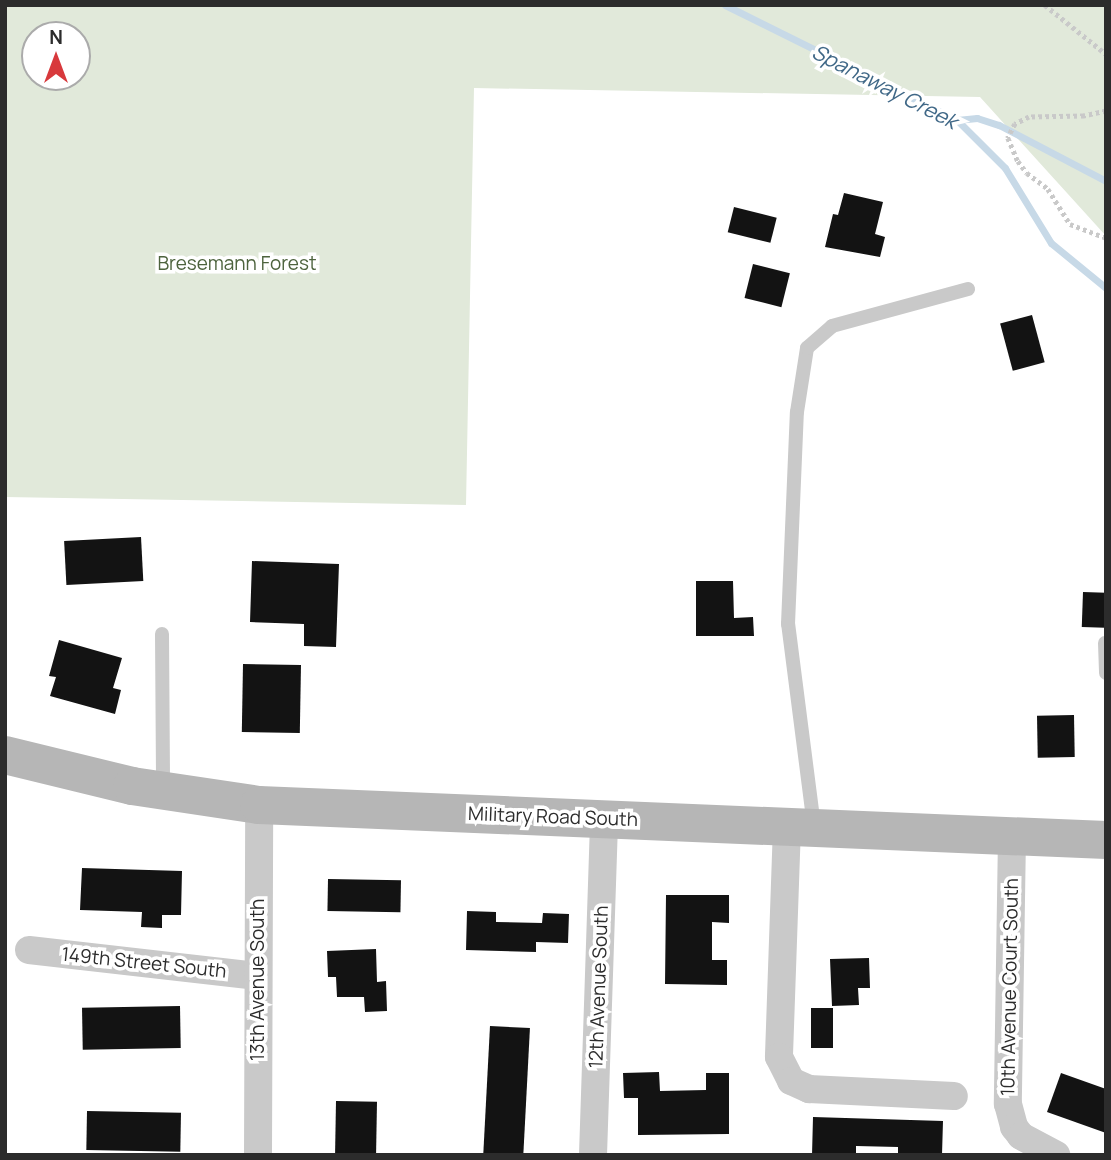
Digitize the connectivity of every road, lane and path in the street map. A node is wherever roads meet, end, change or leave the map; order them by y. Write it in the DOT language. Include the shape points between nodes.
graph roads {
  1 [pos="1045,5"];
  2 [pos="1106,54"];
  3 [pos="1106,111"];
  4 [pos="1106,238"];
  5 [pos="968,289"];
  6 [pos="162,634"];
  7 [pos="1105,643"];
  8 [pos="1106,673"];
  9 [pos="5,755"];
  10 [pos="163,791"];
  11 [pos="258,805"];
  12 [pos="604,820"];
  13 [pos="801,826"];
  14 [pos="1012,836"];
  15 [pos="1106,840"];
  16 [pos="29,950"];
  17 [pos="258,976"];
  18 [pos="954,1096"];
  19 [pos="258,1155"];
  20 [pos="593,1155"];
  21 [pos="1056,1155"];
  1 -- 2 [label="path"];
  3 -- 4 [label="path" via="1084,117 1029,117 1016,124 1008,138 1018,161 1048,188 1070,224"];
  5 -- 13 [label="lane" via="831,326 807,348 797,412 788,624"];
  6 -- 10 [label="lane"];
  7 -- 8 [label="lane"];
  9 -- 10 [label="main road, Military Road South"];
  10 -- 11 [label="main road, Military Road South"];
  11 -- 12 [label="main road, Military Road South"];
  11 -- 17 [label="street, 13th Avenue South"];
  12 -- 13 [label="main road, Military Road South"];
  12 -- 20 [label="street, 12th Avenue South"];
  13 -- 14 [label="main road, Military Road South"];
  13 -- 18 [label="street" via="779,1057 791,1081 810,1089"];
  14 -- 15 [label="main road, Military Road South"];
  14 -- 21 [label="street, 10th Avenue Court South" via="1008,1104 1021,1136"];
  16 -- 17 [label="street, 149th Street South"];
  17 -- 19 [label="street, 13th Avenue South"];
}
